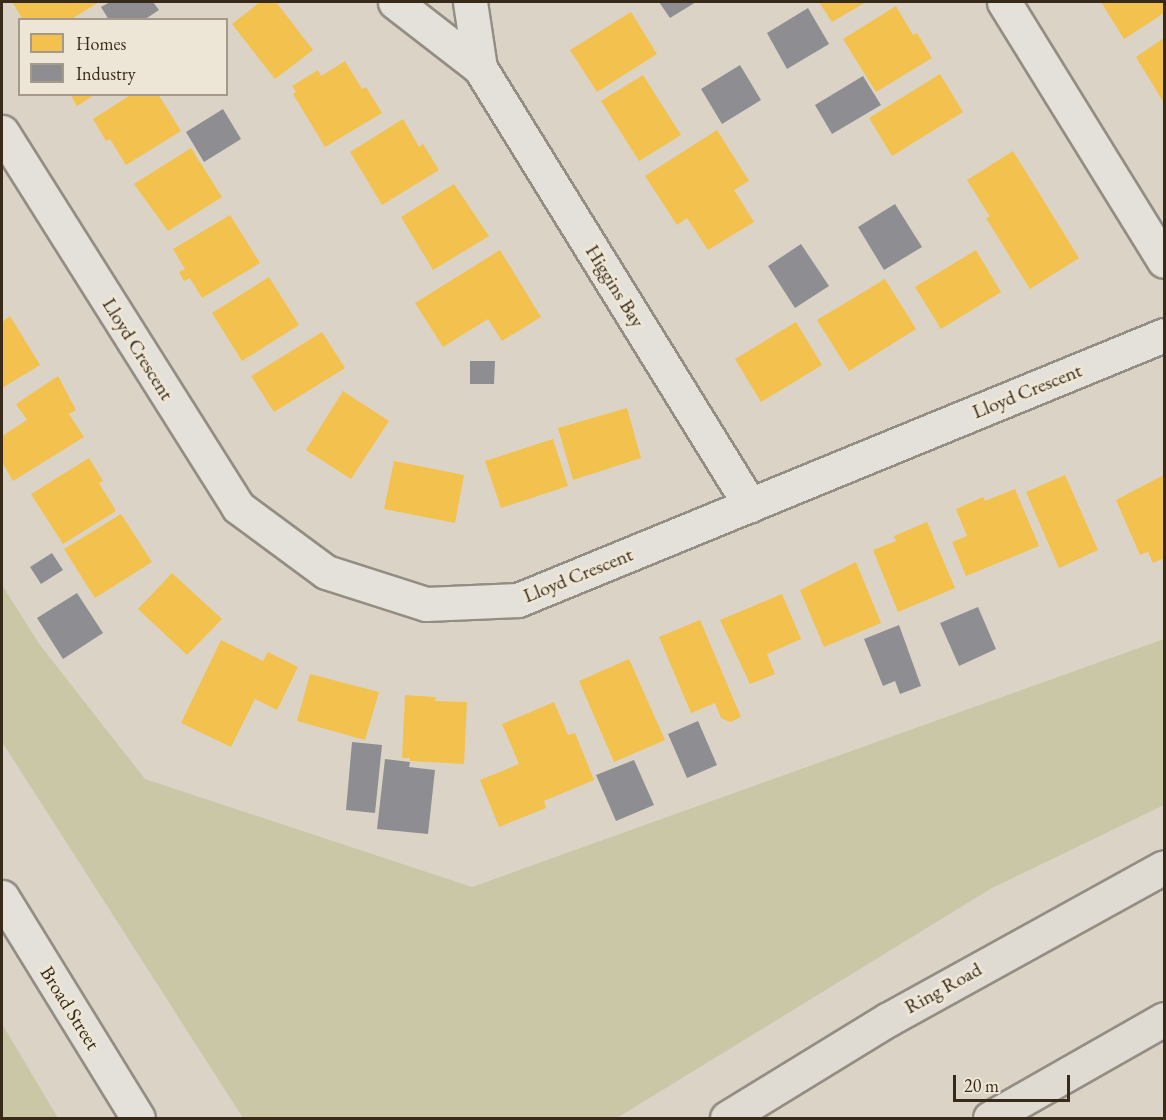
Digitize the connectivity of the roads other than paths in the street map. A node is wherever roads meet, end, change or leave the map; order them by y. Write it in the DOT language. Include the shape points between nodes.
graph roads {
  1 [pos="395,2"];
  2 [pos="470,2"];
  3 [pos="1004,2"];
  4 [pos="480,68"];
  5 [pos="2,132"];
  6 [pos="1164,261"];
  7 [pos="1164,335"];
  8 [pos="750,505"];
  9 [pos="1164,867"];
  10 [pos="2,897"];
  11 [pos="1164,1019"];
  12 [pos="138,1119"];
  13 [pos="727,1119"];
  14 [pos="990,1119"];
  1 -- 4 [label="street, Higgins Bay"];
  2 -- 4 [label="street, Higgins Bay"];
  3 -- 6 [label="street"];
  4 -- 8 [label="street, Higgins Bay"];
  5 -- 8 [label="street, Lloyd Crescent" via="238,507 326,572 426,604 518,600"];
  7 -- 8 [label="street, Lloyd Crescent"];
  9 -- 13 [label="highway, Ring Road" via="886,1020"];
  10 -- 12 [label="street, Broad Street"];
  11 -- 14 [label="highway"];
}
